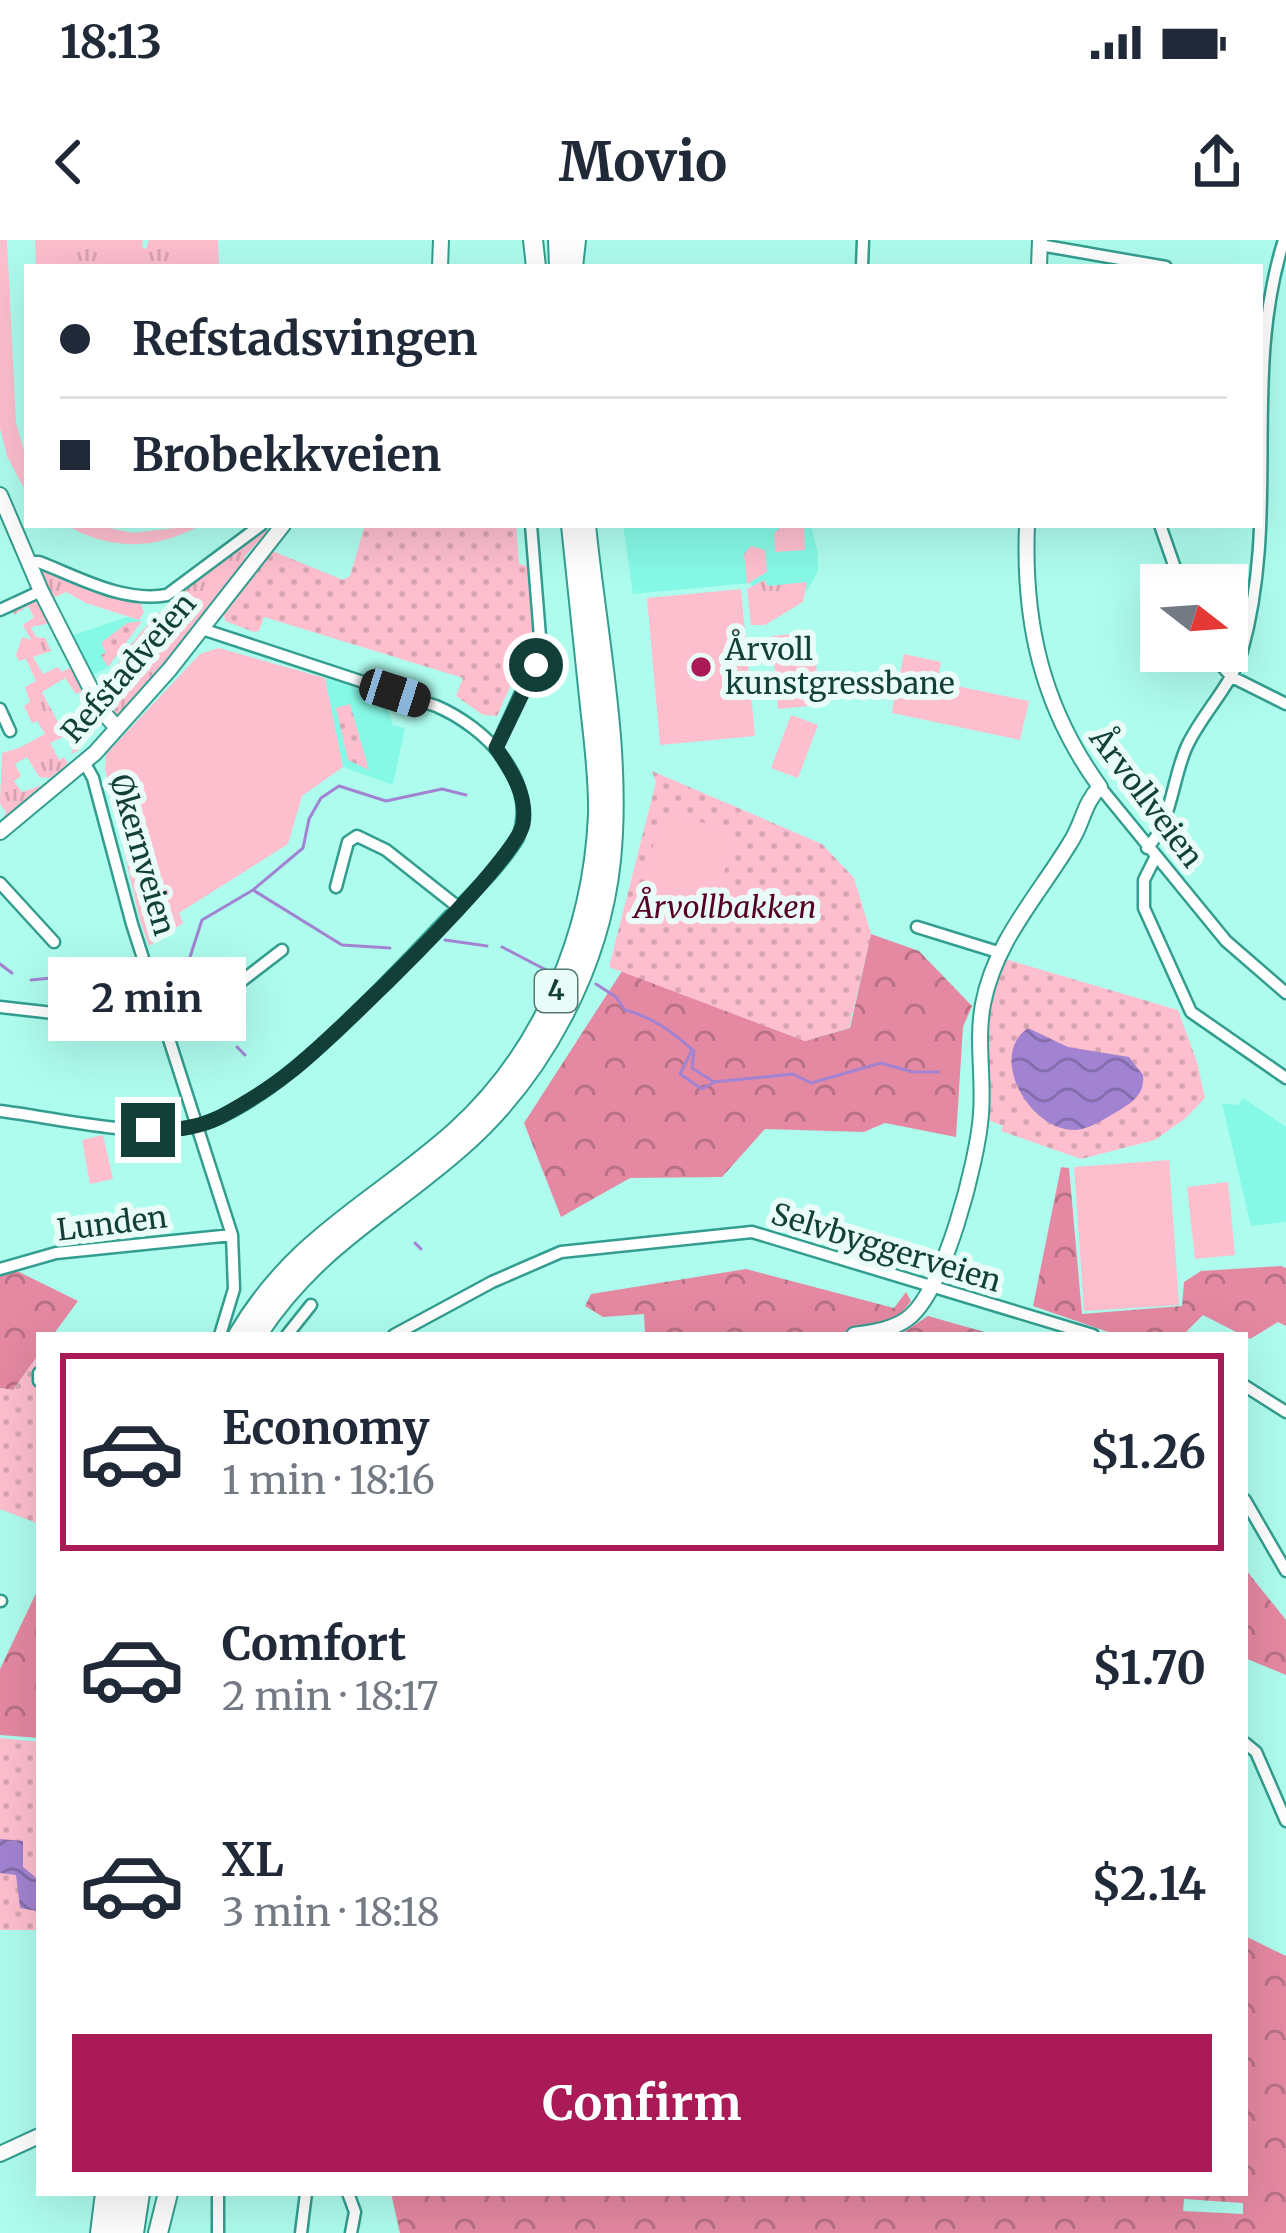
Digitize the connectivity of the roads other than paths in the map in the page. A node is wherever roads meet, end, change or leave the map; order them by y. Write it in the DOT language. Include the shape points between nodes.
graph roads {
  1 [pos="1284,240"];
  2 [pos="1040,242"];
  3 [pos="1151,264"];
  4 [pos="1266,285"];
  5 [pos="1263,331"];
  6 [pos="1263,427"];
  7 [pos="1263,484"];
  8 [pos="0,495"];
  9 [pos="257,528"];
  10 [pos="282,528"];
  11 [pos="530,528"];
  12 [pos="571,528"];
  13 [pos="586,528"];
  14 [pos="1028,528"];
  15 [pos="1161,528"];
  16 [pos="1261,528"];
  17 [pos="28,562"];
  18 [pos="1173,564"];
  19 [pos="40,591"];
  20 [pos="0,610"];
  21 [pos="202,629"];
  22 [pos="1228,672"];
  23 [pos="1232,676"];
  24 [pos="1286,704"];
  25 [pos="0,709"];
  26 [pos="117,728"];
  27 [pos="10,731"];
  28 [pos="496,748"];
  29 [pos="84,762"];
  30 [pos="1100,787"];
  31 [pos="0,832"];
  32 [pos="1151,853"];
  33 [pos="0,884"];
  34 [pos="336,887"];
  35 [pos="458,907"];
  36 [pos="917,928"];
  37 [pos="54,941"];
  38 [pos="281,950"];
  39 [pos="1000,953"];
  40 [pos="1286,993"];
  41 [pos="0,1007"];
  42 [pos="161,1012"];
  43 [pos="170,1032"];
  44 [pos="1286,1078"];
  45 [pos="0,1111"];
  46 [pos="199,1126"];
  47 [pos="232,1235"];
  48 [pos="0,1269"];
  49 [pos="934,1285"];
  50 [pos="311,1305"];
  51 [pos="221,1332"];
  52 [pos="240,1332"];
  53 [pos="259,1332"];
  54 [pos="289,1332"];
  55 [pos="400,1332"];
  56 [pos="864,1332"];
  57 [pos="1083,1332"];
  58 [pos="1248,1388"];
  59 [pos="1286,1412"];
  60 [pos="1248,1505"];
  61 [pos="1286,1571"];
  62 [pos="1248,1745"];
  63 [pos="1286,1821"];
  64 [pos="36,2136"];
  65 [pos="2,2153"];
  66 [pos="105,2196"];
  67 [pos="123,2196"];
  68 [pos="140,2196"];
  69 [pos="167,2196"];
  70 [pos="218,2196"];
  71 [pos="306,2196"];
  72 [pos="349,2196"];
  73 [pos="100,2233"];
  74 [pos="117,2233"];
  75 [pos="134,2233"];
  76 [pos="158,2233"];
  77 [pos="218,2233"];
  78 [pos="301,2233"];
  79 [pos="351,2233"];
  1 -- 4 [label="street"];
  2 -- 3 [label="street"];
  4 -- 5 [label="street"];
  6 -- 7 [label="street"];
  8 -- 17 [label="street"];
  9 -- 17 [label="street" via="167,595 150,598"];
  10 -- 21 [label="street, Refstadveien"];
  11 -- 28 [label="street" via="541,649"];
  12 -- 52 [label="highway, 4" via="598,812 590,890 569,963 493,1092 432,1151 314,1240"];
  13 -- 53 [label="highway, 4" via="613,812 608,880 584,968 545,1047 487,1122 326,1251"];
  14 -- 30 [label="street, Årvollveien" via="1027,598 1042,675 1068,740"];
  15 -- 18 [label="street"];
  16 -- 23 [label="street"];
  17 -- 19 [label="street"];
  19 -- 20 [label="street"];
  19 -- 26 [label="street"];
  21 -- 26 [label="street, Refstadveien"];
  21 -- 28 [label="street" via="442,708"];
  22 -- 23 [label="street"];
  23 -- 24 [label="street"];
  23 -- 32 [label="street" via="1187,745"];
  25 -- 27 [label="street"];
  26 -- 29 [label="street, Refstadveien"];
  28 -- 35 [label="street" via="519,789 523,824"];
  29 -- 31 [label="street, Refstadveien"];
  29 -- 42 [label="street, Økernveien"];
  30 -- 32 [label="street, Årvollveien"];
  30 -- 39 [label="street"];
  32 -- 40 [label="street, Årvollveien" via="1226,941"];
  32 -- 44 [label="street" via="1146,917 1191,1012"];
  33 -- 37 [label="street"];
  34 -- 35 [label="street" via="356,836"];
  35 -- 46 [label="street" via="294,1069"];
  36 -- 39 [label="street"];
  38 -- 43 [label="street"];
  39 -- 49 [label="street" via="980,1023 976,1149"];
  41 -- 42 [label="street" via="124,1022"];
  42 -- 43 [label="street, Økernveien"];
  43 -- 46 [label="street, Økernveien"];
  45 -- 46 [label="street" via="148,1130"];
  46 -- 47 [label="street, Økernveien"];
  47 -- 48 [label="street, Lunden" via="56,1253"];
  47 -- 51 [label="street, Økernveien" via="234,1288"];
  49 -- 55 [label="street, Selvbyggerveien" via="752,1232 561,1252"];
  49 -- 56 [label="street" via="906,1320"];
  49 -- 57 [label="street, Selvbyggerveien"];
  50 -- 54 [label="street"];
  58 -- 59 [label="street"];
  60 -- 61 [label="street"];
  62 -- 63 [label="street"];
  64 -- 65 [label="street"];
  66 -- 73 [label="highway"];
  67 -- 74 [label="highway"];
  68 -- 75 [label="highway"];
  69 -- 76 [label="highway"];
  70 -- 77 [label="street"];
  71 -- 78 [label="street"];
  72 -- 79 [label="street"];
}
